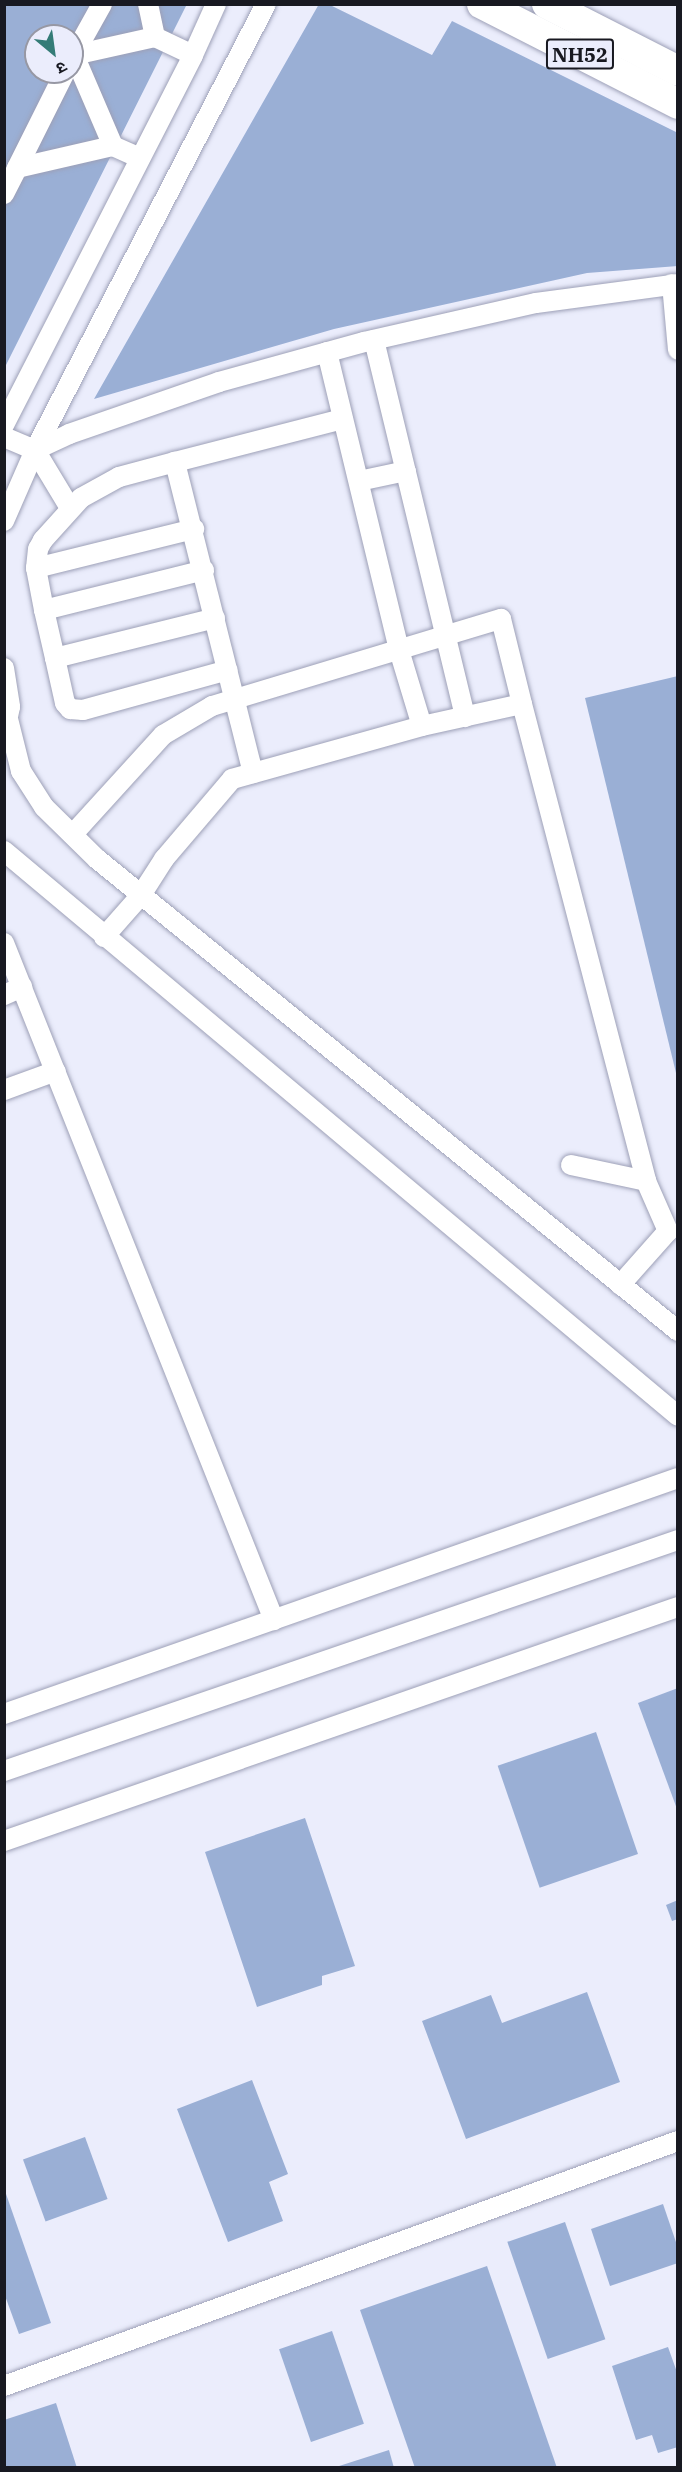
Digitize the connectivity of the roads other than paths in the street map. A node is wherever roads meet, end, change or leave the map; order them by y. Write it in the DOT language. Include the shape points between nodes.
graph roads {
  1 [pos="102,4"];
  2 [pos="148,4"];
  3 [pos="216,4"];
  4 [pos="266,4"];
  5 [pos="482,4"];
  6 [pos="548,4"];
  7 [pos="84,37"];
  8 [pos="155,37"];
  9 [pos="193,55"];
  10 [pos="84,58"];
  11 [pos="678,71"];
  12 [pos="59,84"];
  13 [pos="81,84"];
  14 [pos="678,104"];
  15 [pos="113,146"];
  16 [pos="140,158"];
  17 [pos="17,168"];
  18 [pos="4,194"];
  19 [pos="675,284"];
  20 [pos="374,340"];
  21 [pos="678,350"];
  22 [pos="327,352"];
  23 [pos="7,415"];
  24 [pos="343,418"];
  25 [pos="4,437"];
  26 [pos="35,450"];
  27 [pos="175,462"];
  28 [pos="406,471"];
  29 [pos="358,481"];
  30 [pos="70,508"];
  31 [pos="4,521"];
  32 [pos="194,529"];
  33 [pos="36,568"];
  34 [pos="204,570"];
  35 [pos="44,610"];
  36 [pos="215,618"];
  37 [pos="447,635"];
  38 [pos="399,650"];
  39 [pos="55,658"];
  40 [pos="4,668"];
  41 [pos="228,670"];
  42 [pos="235,699"];
  43 [pos="522,704"];
  44 [pos="465,717"];
  45 [pos="6,726"];
  46 [pos="422,726"];
  47 [pos="253,773"];
  48 [pos="73,834"];
  49 [pos="4,851"];
  50 [pos="141,895"];
  51 [pos="104,937"];
  52 [pos="4,943"];
  53 [pos="13,991"];
  54 [pos="56,1071"];
  55 [pos="4,1090"];
  56 [pos="571,1166"];
  57 [pos="646,1181"];
  58 [pos="673,1235"];
  59 [pos="620,1285"];
  60 [pos="674,1321"];
  61 [pos="678,1416"];
  62 [pos="678,1478"];
  63 [pos="678,1540"];
  64 [pos="678,1607"];
  65 [pos="274,1620"];
  66 [pos="4,1714"];
  67 [pos="4,1771"];
  68 [pos="4,1841"];
  69 [pos="678,2141"];
  70 [pos="4,2386"];
  1 -- 7 [label="street"];
  2 -- 8 [label="street"];
  3 -- 9 [label="street"];
  4 -- 26 [label="street"];
  5 -- 14 [label="highway, NH52"];
  6 -- 11 [label="highway, NH52"];
  8 -- 9 [label="street"];
  8 -- 10 [label="street"];
  9 -- 16 [label="street"];
  12 -- 17 [label="street"];
  13 -- 15 [label="street"];
  15 -- 16 [label="street"];
  15 -- 17 [label="street"];
  16 -- 23 [label="street"];
  17 -- 18 [label="street"];
  19 -- 20 [label="street" via="536,303"];
  19 -- 21 [label="street"];
  20 -- 22 [label="street"];
  20 -- 28 [label="street"];
  22 -- 24 [label="street"];
  22 -- 26 [label="street" via="219,382 69,434"];
  24 -- 27 [label="street"];
  24 -- 29 [label="street"];
  25 -- 26 [label="street"];
  26 -- 30 [label="street"];
  26 -- 31 [label="street"];
  27 -- 30 [label="street" via="109,481"];
  27 -- 32 [label="street"];
  28 -- 29 [label="street"];
  28 -- 37 [label="street"];
  29 -- 38 [label="street"];
  30 -- 33 [label="street" via="43,540"];
  32 -- 33 [label="street"];
  32 -- 34 [label="street"];
  33 -- 35 [label="street"];
  34 -- 35 [label="street"];
  34 -- 36 [label="street"];
  35 -- 39 [label="street"];
  36 -- 39 [label="street"];
  36 -- 41 [label="street"];
  37 -- 38 [label="street"];
  37 -- 43 [label="street" via="501,619"];
  37 -- 44 [label="street"];
  38 -- 42 [label="street"];
  38 -- 46 [label="street"];
  39 -- 41 [label="street" via="65,703 70,709 83,710"];
  40 -- 45 [label="street" via="10,708"];
  41 -- 42 [label="street"];
  42 -- 47 [label="street"];
  42 -- 48 [label="street" via="212,706 163,735"];
  43 -- 44 [label="street"];
  43 -- 57 [label="street"];
  44 -- 46 [label="street"];
  45 -- 48 [label="street" via="21,771 44,807"];
  46 -- 47 [label="street"];
  47 -- 50 [label="street" via="232,779 217,795 164,859"];
  48 -- 50 [label="street"];
  49 -- 51 [label="street"];
  50 -- 51 [label="street"];
  50 -- 59 [label="street"];
  51 -- 61 [label="street"];
  52 -- 53 [label="street"];
  53 -- 54 [label="street"];
  54 -- 55 [label="street"];
  54 -- 65 [label="street"];
  56 -- 57 [label="street"];
  57 -- 58 [label="street"];
  58 -- 59 [label="street"];
  59 -- 60 [label="street"];
  62 -- 65 [label="street"];
  63 -- 67 [label="street"];
  64 -- 68 [label="street"];
  65 -- 66 [label="street"];
  69 -- 70 [label="street"];
}
